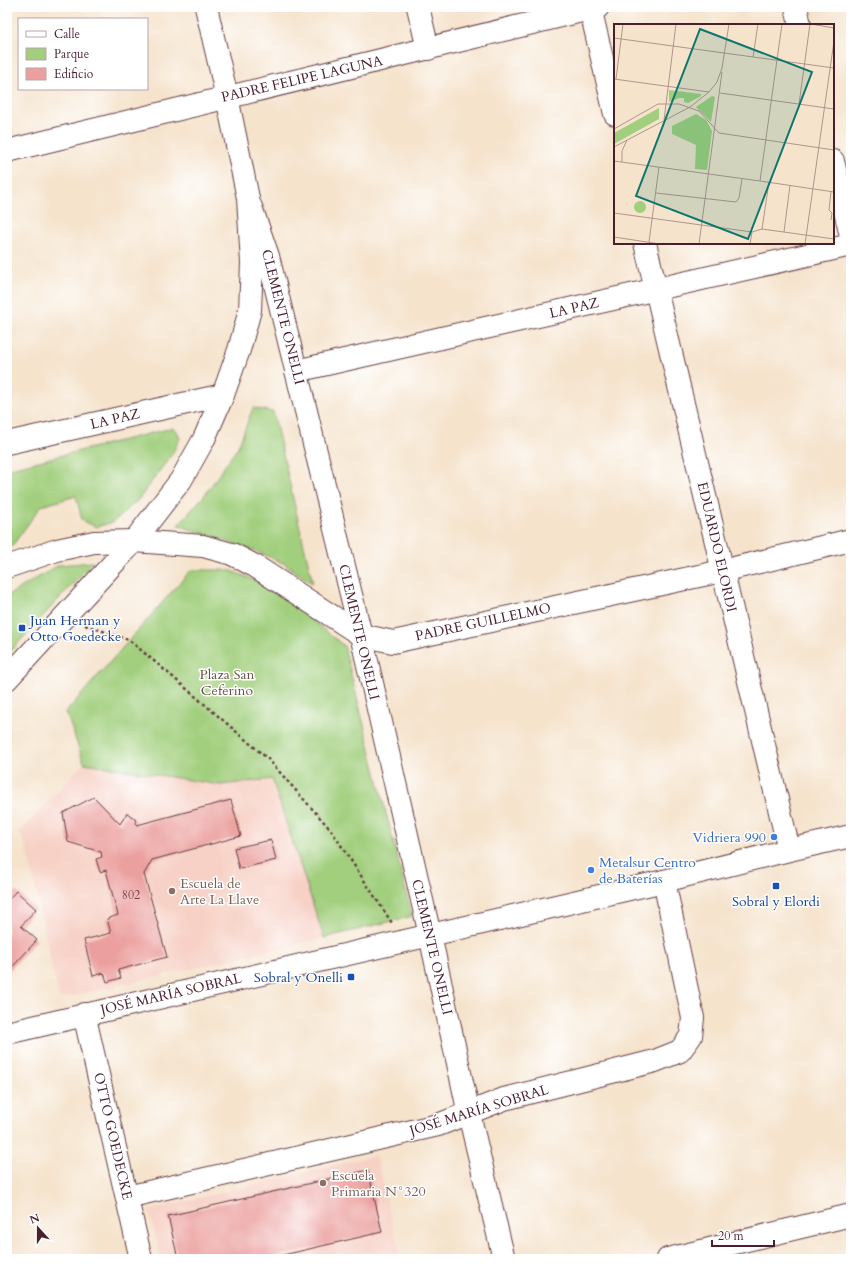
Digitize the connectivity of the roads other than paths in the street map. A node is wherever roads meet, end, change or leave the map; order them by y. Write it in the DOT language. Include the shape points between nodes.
graph roads {
  1 [pos="206,7"];
  2 [pos="418,7"];
  3 [pos="796,7"];
  4 [pos="593,8"];
  5 [pos="800,24"];
  6 [pos="428,49"];
  7 [pos="227,97"];
  8 [pos="614,109"];
  9 [pos="7,151"];
  10 [pos="834,165"];
  11 [pos="248,198"];
  12 [pos="851,236"];
  13 [pos="645,244"];
  14 [pos="851,245"];
  15 [pos="656,290"];
  16 [pos="296,371"];
  17 [pos="222,395"];
  18 [pos="7,443"];
  19 [pos="851,540"];
  20 [pos="134,541"];
  21 [pos="7,568"];
  22 [pos="722,571"];
  23 [pos="360,635"];
  24 [pos="7,679"];
  25 [pos="850,842"];
  26 [pos="789,850"];
  27 [pos="664,881"];
  28 [pos="430,935"];
  29 [pos="84,1014"];
  30 [pos="7,1033"];
  31 [pos="469,1114"];
  32 [pos="127,1197"];
  33 [pos="851,1215"];
  34 [pos="141,1259"];
  35 [pos="504,1259"];
  36 [pos="668,1259"];
  1 -- 7 [label="street, CLEMENTE ONELLI"];
  2 -- 6 [label="street"];
  3 -- 5 [label="street"];
  4 -- 6 [label="street, PADRE FELIPE LAGUNA"];
  4 -- 8 [label="street"];
  6 -- 7 [label="street, PADRE FELIPE LAGUNA"];
  7 -- 9 [label="street, PADRE FELIPE LAGUNA"];
  7 -- 11 [label="street, CLEMENTE ONELLI"];
  10 -- 12 [label="street"];
  11 -- 16 [label="street, CLEMENTE ONELLI" via="268,256"];
  11 -- 17 [label="street" via="252,263 250,310 239,350"];
  13 -- 15 [label="street, EDUARDO ELORDI"];
  14 -- 15 [label="street, LA PAZ"];
  15 -- 16 [label="street, LA PAZ"];
  15 -- 22 [label="street, EDUARDO ELORDI"];
  16 -- 23 [label="street, CLEMENTE ONELLI"];
  17 -- 18 [label="street, LA PAZ"];
  17 -- 20 [label="street" via="204,439 181,480"];
  19 -- 22 [label="street, PADRE GUILLELMO"];
  20 -- 21 [label="street, PADRE GUILLELMO" via="94,542 57,550"];
  20 -- 23 [label="street, PADRE GUILLELMO" via="203,546 232,554 255,566"];
  20 -- 24 [label="street"];
  22 -- 23 [label="street, PADRE GUILLELMO" via="393,642"];
  22 -- 26 [label="street, EDUARDO ELORDI"];
  23 -- 28 [label="street, CLEMENTE ONELLI"];
  25 -- 26 [label="street, JOSÉ MARÍA SOBRAL"];
  26 -- 27 [label="street, JOSÉ MARÍA SOBRAL"];
  27 -- 28 [label="street, JOSÉ MARÍA SOBRAL"];
  27 -- 31 [label="street, JOSÉ MARÍA SOBRAL" via="693,1018 691,1036 680,1050 655,1061 504,1099"];
  28 -- 29 [label="street, JOSÉ MARÍA SOBRAL"];
  28 -- 31 [label="street, CLEMENTE ONELLI"];
  29 -- 30 [label="street, JOSÉ MARÍA SOBRAL"];
  29 -- 32 [label="street, OTTO GOEDECKE"];
  31 -- 32 [label="street, JOSÉ MARÍA SOBRAL" via="438,1125"];
  31 -- 35 [label="street, CLEMENTE ONELLI"];
  32 -- 34 [label="street, OTTO GOEDECKE"];
  33 -- 36 [label="street"];
}
